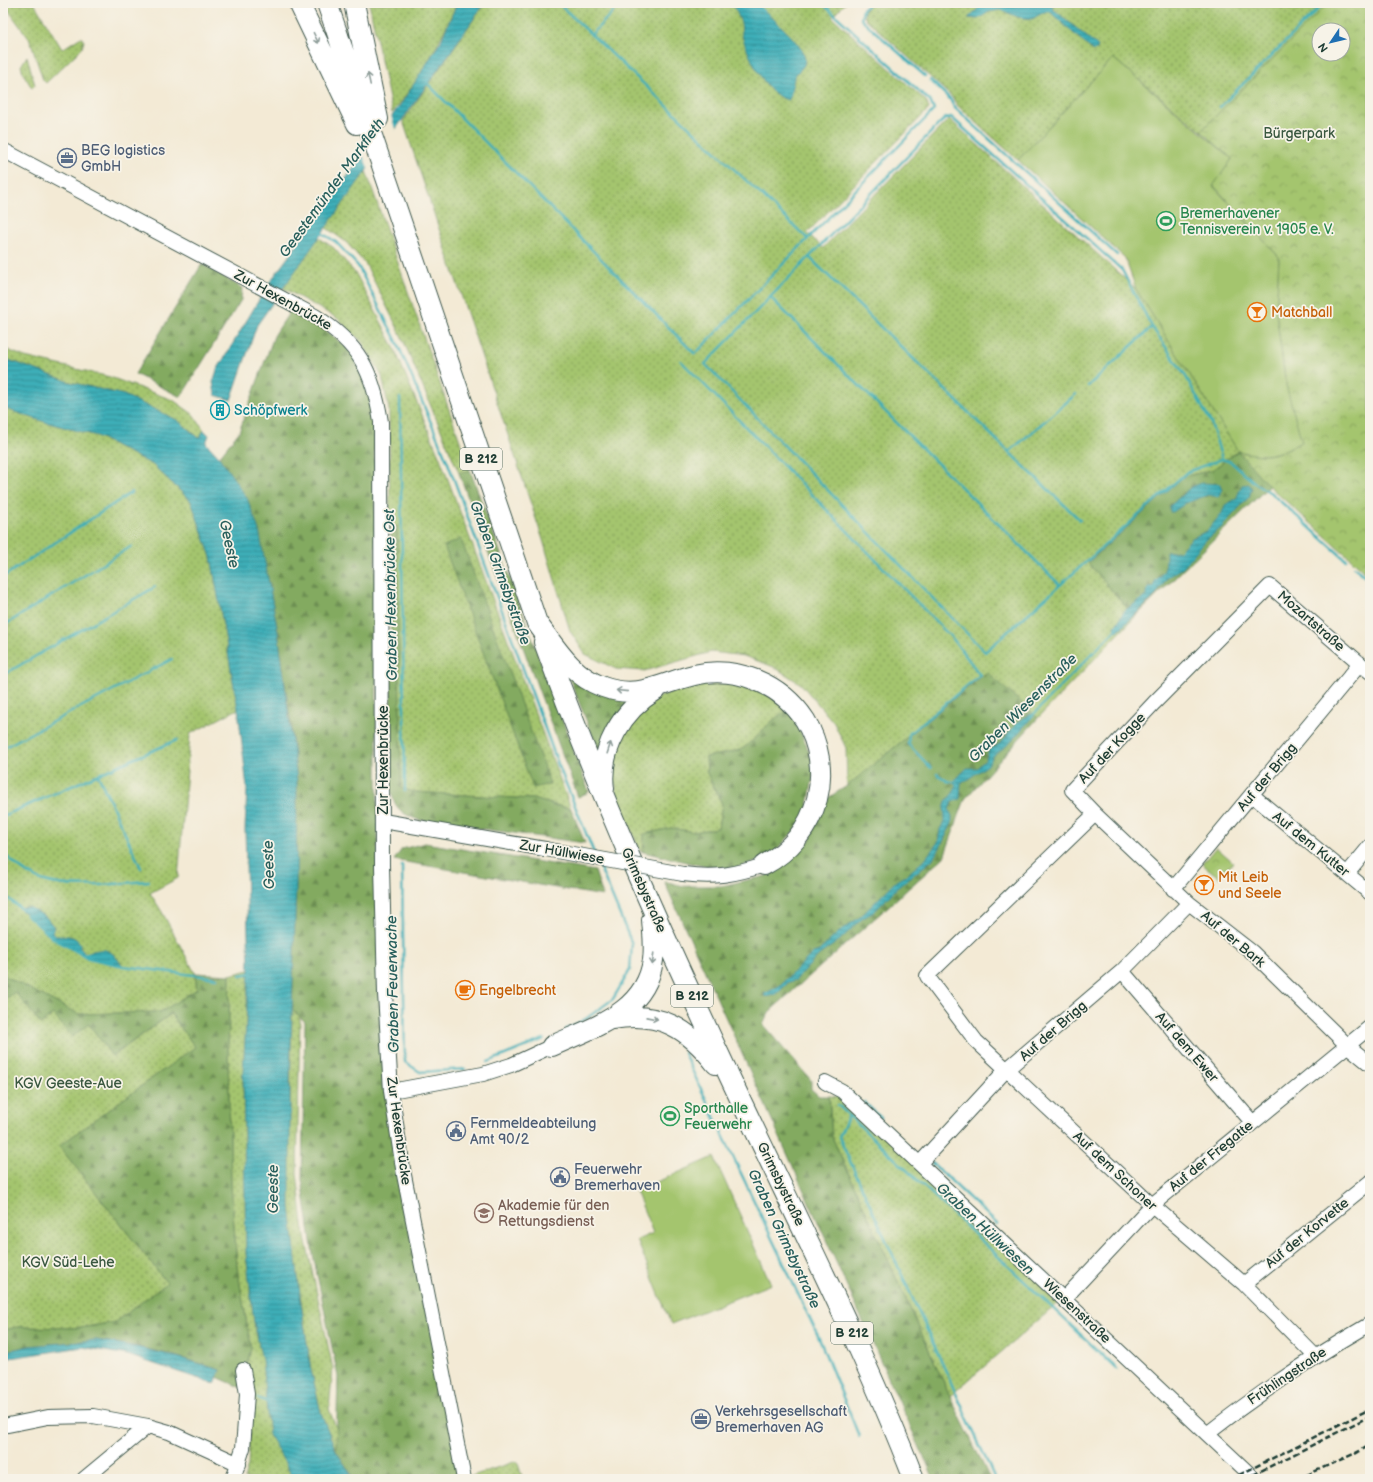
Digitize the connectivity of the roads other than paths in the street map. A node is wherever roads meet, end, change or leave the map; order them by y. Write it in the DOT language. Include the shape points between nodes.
graph roads {
  1 [pos="299,3"];
  2 [pos="327,3"];
  3 [pos="354,3"];
  4 [pos="370,127"];
  5 [pos="3,150"];
  6 [pos="1270,586"];
  7 [pos="537,623"];
  8 [pos="1365,668"];
  9 [pos="661,687"];
  10 [pos="1252,795"];
  11 [pos="605,800"];
  12 [pos="1095,814"];
  13 [pos="383,821"];
  14 [pos="1370,846"];
  15 [pos="764,865"];
  16 [pos="1347,874"];
  17 [pos="1173,889"];
  18 [pos="1370,893"];
  19 [pos="1189,903"];
  20 [pos="650,906"];
  21 [pos="1122,971"];
  22 [pos="613,1019"];
  23 [pos="1370,1027"];
  24 [pos="552,1046"];
  25 [pos="1348,1046"];
  26 [pos="1370,1064"];
  27 [pos="1006,1070"];
  28 [pos="825,1082"];
  29 [pos="734,1086"];
  30 [pos="391,1091"];
  31 [pos="1252,1122"];
  32 [pos="920,1163"];
  33 [pos="1370,1182"];
  34 [pos="1152,1205"];
  35 [pos="1244,1284"];
  36 [pos="1064,1299"];
  37 [pos="1370,1324"];
  38 [pos="1315,1356"];
  39 [pos="243,1370"];
  40 [pos="3,1426"];
  41 [pos="148,1426"];
  42 [pos="1207,1434"];
  43 [pos="239,1464"];
  44 [pos="84,1479"];
  45 [pos="233,1479"];
  46 [pos="464,1479"];
  47 [pos="914,1479"];
  48 [pos="1255,1479"];
  1 -- 4 [label="highway, one-way"];
  2 -- 4 [label="highway"];
  4 -- 3 [label="highway, one-way"];
  4 -- 7 [label="highway, B 212"];
  5 -- 13 [label="street, Zur Hexenbrücke" via="332,326 349,341 360,357 370,376 381,422"];
  6 -- 8 [label="street, Mozartstraße"];
  6 -- 12 [label="street, Auf der Kogge" via="1072,790"];
  9 -- 7 [label="highway, one-way" via="632,692 618,691 590,682 567,664"];
  7 -- 11 [label="highway, Grimsbystraße / B 212"];
  8 -- 10 [label="street, Auf der Brigg"];
  11 -- 9 [label="highway, one-way" via="604,770 609,748 618,727 636,704"];
  9 -- 15 [label="highway" via="705,673 741,675 764,683 779,692 793,704 807,724 816,746 820,770 815,806 798,838"];
  10 -- 16 [label="street, Auf dem Kutter"];
  10 -- 17 [label="street, Auf der Brigg"];
  11 -- 20 [label="highway, Grimsbystraße / B 212"];
  12 -- 17 [label="street, Auf der Bark"];
  12 -- 27 [label="street, Auf dem Schoner" via="927,976 976,1041"];
  13 -- 15 [label="street, Zur Hüllwiese, bridge" via="683,874 728,876"];
  13 -- 30 [label="street, Zur Hexenbrücke" via="385,994"];
  14 -- 16 [label="street"];
  16 -- 18 [label="street, Auf dem Kutter"];
  17 -- 19 [label="street, Auf der Bark"];
  19 -- 21 [label="street, Auf der Brigg"];
  19 -- 25 [label="street, Auf der Bark" via="1252,952"];
  20 -- 22 [label="highway, one-way" via="654,948 650,972 640,994"];
  20 -- 29 [label="highway, Grimsbystraße / B 212"];
  21 -- 27 [label="street, Auf der Brigg"];
  21 -- 31 [label="street, Auf dem Ewer"];
  22 -- 24 [label="highway"];
  22 -- 29 [label="highway, one-way" via="638,1016 674,1025 704,1049"];
  23 -- 25 [label="street, Auf der Fregatte"];
  24 -- 30 [label="street" via="511,1065 483,1074"];
  25 -- 26 [label="street, Auf der Bark"];
  25 -- 31 [label="street, Auf der Fregatte"];
  27 -- 32 [label="street, Auf der Brigg"];
  27 -- 34 [label="street, Auf dem Schoner"];
  28 -- 32 [label="street, Wiesenstraße" via="842,1091"];
  29 -- 47 [label="highway, Grimsbystraße / B 212" via="853,1337"];
  30 -- 46 [label="street, Zur Hexenbrücke" via="404,1175"];
  31 -- 34 [label="street, Auf der Fregatte"];
  32 -- 36 [label="street, Wiesenstraße"];
  33 -- 35 [label="street, Auf der Korvette"];
  34 -- 35 [label="street, Auf dem Schoner"];
  34 -- 36 [label="street, Auf der Fregatte"];
  35 -- 38 [label="street, Auf dem Schoner"];
  36 -- 42 [label="street, Wiesenstraße"];
  37 -- 38 [label="street, Frühlingstraße"];
  38 -- 42 [label="street, Frühlingstraße" via="1256,1396"];
  39 -- 43 [label="street" via="247,1394 243,1448"];
  40 -- 41 [label="street" via="48,1417 93,1416"];
  41 -- 43 [label="street" via="169,1432"];
  41 -- 44 [label="street"];
  42 -- 48 [label="street, Wiesenstraße"];
  43 -- 45 [label="street"];
}
